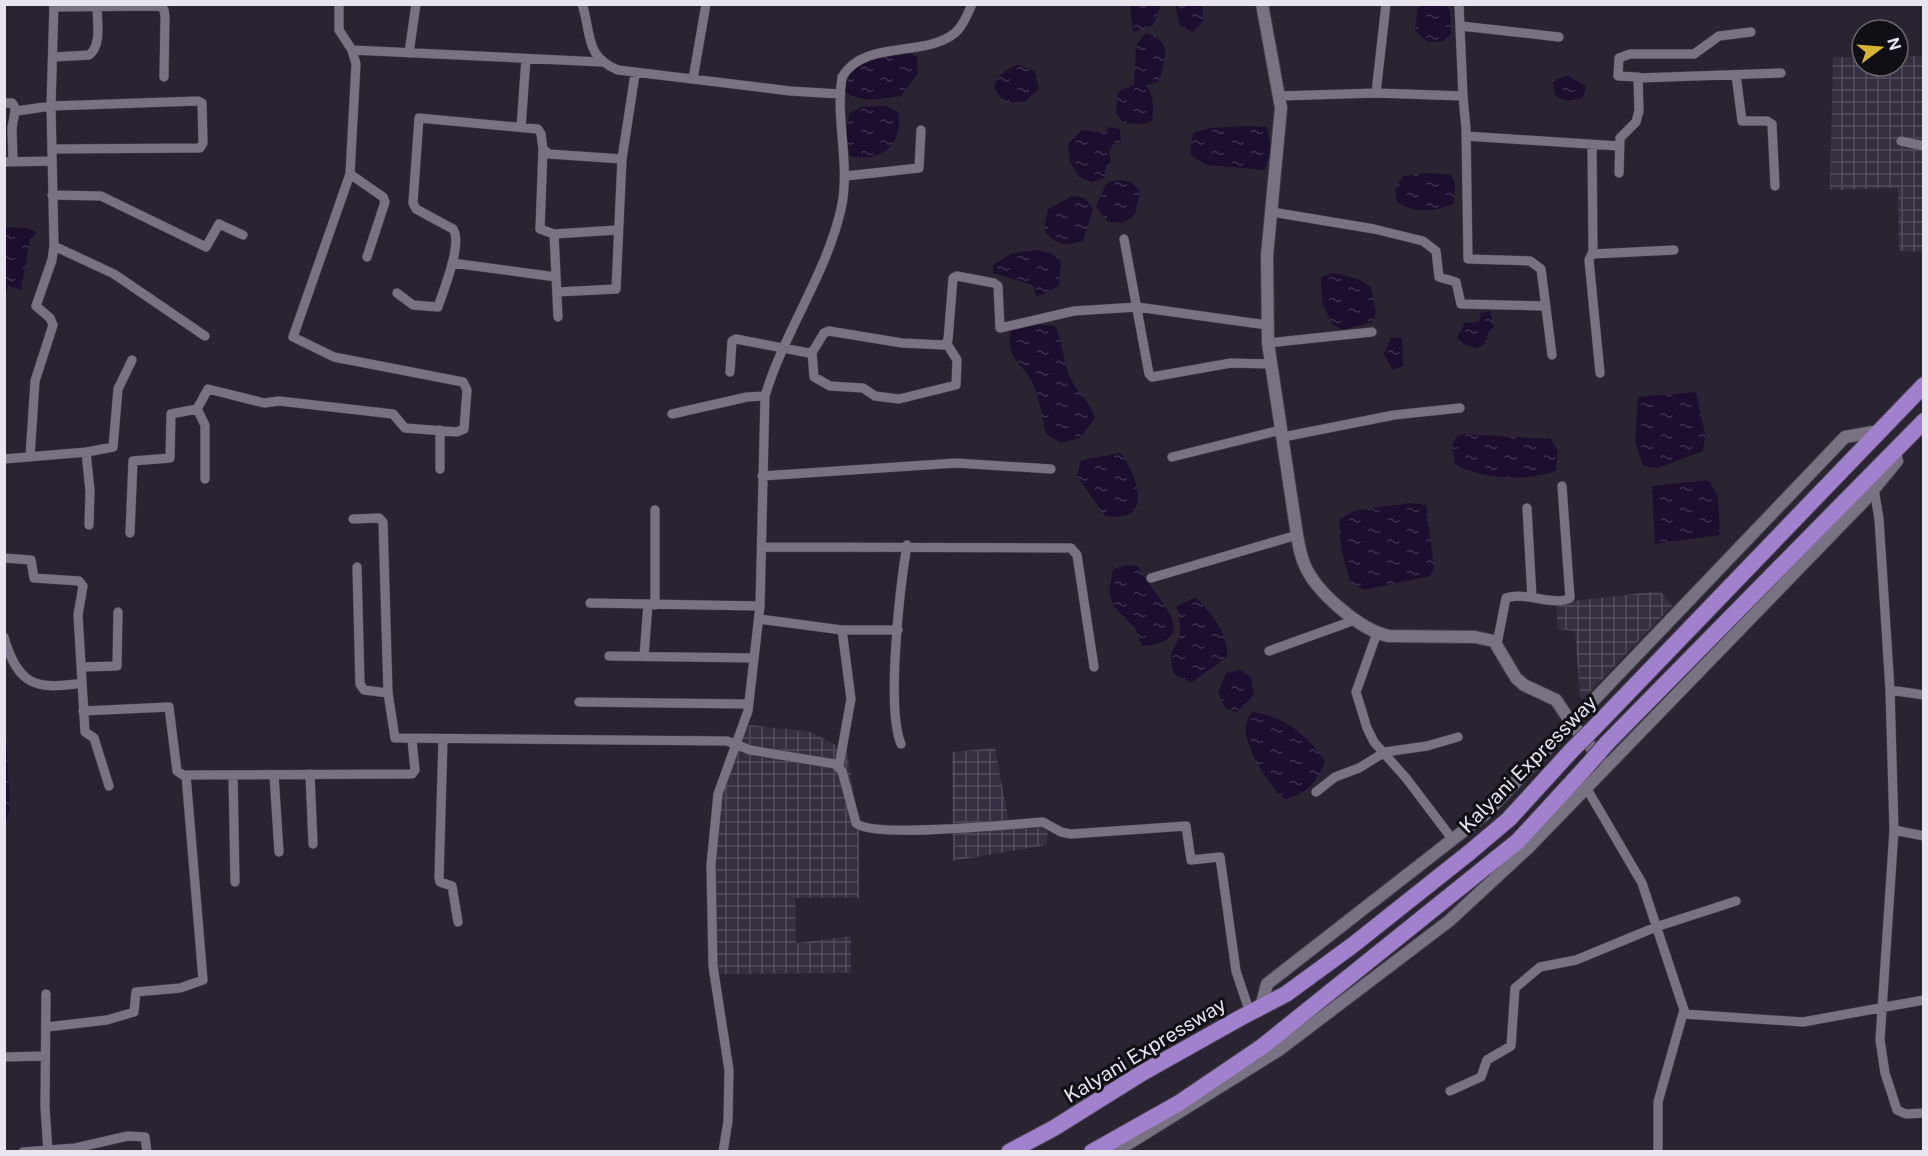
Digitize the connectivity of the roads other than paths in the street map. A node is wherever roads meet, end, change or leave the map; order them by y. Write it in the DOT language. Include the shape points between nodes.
graph roads {
  1 [pos="339,4"];
  2 [pos="416,4"];
  3 [pos="582,4"];
  4 [pos="706,4"];
  5 [pos="972,4"];
  6 [pos="1262,4"];
  7 [pos="1386,4"];
  8 [pos="1459,4"];
  9 [pos="54,6"];
  10 [pos="97,6"];
  11 [pos="1461,26"];
  12 [pos="1751,32"];
  13 [pos="1559,37"];
  14 [pos="352,50"];
  15 [pos="409,53"];
  16 [pos="53,57"];
  17 [pos="526,59"];
  18 [pos="601,62"];
  19 [pos="1780,73"];
  20 [pos="635,74"];
  21 [pos="1736,75"];
  22 [pos="164,77"];
  23 [pos="1639,78"];
  24 [pos="693,79"];
  25 [pos="1377,93"];
  26 [pos="840,94"];
  27 [pos="1280,96"];
  28 [pos="1463,96"];
  29 [pos="4,102"];
  30 [pos="51,106"];
  31 [pos="15,111"];
  32 [pos="521,127"];
  33 [pos="921,130"];
  34 [pos="1466,136"];
  35 [pos="1901,141"];
  36 [pos="1592,145"];
  37 [pos="1619,146"];
  38 [pos="1923,147"];
  39 [pos="543,149"];
  40 [pos="52,150"];
  41 [pos="622,159"];
  42 [pos="52,161"];
  43 [pos="9,162"];
  44 [pos="1619,173"];
  45 [pos="350,174"];
  46 [pos="846,176"];
  47 [pos="1775,186"];
  48 [pos="52,195"];
  49 [pos="1272,212"];
  50 [pos="617,230"];
  51 [pos="554,234"];
  52 [pos="243,235"];
  53 [pos="1124,239"];
  54 [pos="54,246"];
  55 [pos="1674,250"];
  56 [pos="1593,254"];
  57 [pos="367,257"];
  58 [pos="452,263"];
  59 [pos="556,277"];
  60 [pos="557,292"];
  61 [pos="397,293"];
  62 [pos="1545,306"];
  63 [pos="1137,308"];
  64 [pos="558,317"];
  65 [pos="1268,325"];
  66 [pos="1372,332"];
  67 [pos="205,336"];
  68 [pos="1268,343"];
  69 [pos="947,344"];
  70 [pos="784,346"];
  71 [pos="812,352"];
  72 [pos="1552,355"];
  73 [pos="132,360"];
  74 [pos="1270,364"];
  75 [pos="730,372"];
  76 [pos="1600,373"];
  77 [pos="1923,385"];
  78 [pos="765,396"];
  79 [pos="1460,408"];
  80 [pos="197,409"];
  81 [pos="672,414"];
  82 [pos="1923,421"];
  83 [pos="440,430"];
  84 [pos="1879,431"];
  85 [pos="1282,433"];
  86 [pos="1894,450"];
  87 [pos="86,452"];
  88 [pos="1172,457"];
  89 [pos="30,458"];
  90 [pos="4,459"];
  91 [pos="440,469"];
  92 [pos="1051,469"];
  93 [pos="762,476"];
  94 [pos="205,479"];
  95 [pos="1562,486"];
  96 [pos="1874,489"];
  97 [pos="1527,508"];
  98 [pos="655,510"];
  99 [pos="354,519"];
  100 [pos="89,525"];
  101 [pos="130,533"];
  102 [pos="1297,535"];
  103 [pos="907,545"];
  104 [pos="763,547"];
  105 [pos="4,558"];
  106 [pos="357,567"];
  107 [pos="1151,578"];
  108 [pos="1532,597"];
  109 [pos="590,603"];
  110 [pos="652,605"];
  111 [pos="760,606"];
  112 [pos="118,612"];
  113 [pos="759,619"];
  114 [pos="1355,620"];
  115 [pos="842,630"];
  116 [pos="898,630"];
  117 [pos="1377,633"];
  118 [pos="4,637"];
  119 [pos="1497,645"];
  120 [pos="1269,651"];
  121 [pos="609,656"];
  122 [pos="644,656"];
  123 [pos="754,658"];
  124 [pos="83,667"];
  125 [pos="1094,667"];
  126 [pos="82,683"];
  127 [pos="1890,690"];
  128 [pos="388,693"];
  129 [pos="1923,695"];
  130 [pos="579,702"];
  131 [pos="748,704"];
  132 [pos="82,711"];
  133 [pos="1572,724"];
  134 [pos="1458,737"];
  135 [pos="443,739"];
  136 [pos="412,740"];
  137 [pos="901,744"];
  138 [pos="737,745"];
  139 [pos="1385,752"];
  140 [pos="839,766"];
  141 [pos="1608,767"];
  142 [pos="232,774"];
  143 [pos="274,774"];
  144 [pos="310,774"];
  145 [pos="186,775"];
  146 [pos="109,786"];
  147 [pos="1587,789"];
  148 [pos="1316,792"];
  149 [pos="1894,830"];
  150 [pos="1923,836"];
  151 [pos="1453,840"];
  152 [pos="313,844"];
  153 [pos="279,852"];
  154 [pos="235,882"];
  155 [pos="1736,901"];
  156 [pos="458,922"];
  157 [pos="1656,927"];
  158 [pos="46,994"];
  159 [pos="1923,1000"];
  160 [pos="1883,1008"];
  161 [pos="1255,1010"];
  162 [pos="1684,1014"];
  163 [pos="47,1027"];
  164 [pos="45,1056"];
  165 [pos="4,1057"];
  166 [pos="1450,1091"];
  167 [pos="1923,1113"];
  168 [pos="48,1151"];
  169 [pos="23,1152"];
  170 [pos="147,1152"];
  171 [pos="723,1152"];
  172 [pos="1009,1152"];
  173 [pos="1092,1152"];
  174 [pos="1115,1152"];
  175 [pos="1658,1152"];
  1 -- 14 [label="street" via="339,30"];
  2 -- 15 [label="street"];
  3 -- 18 [label="street" via="591,45"];
  4 -- 24 [label="street"];
  5 -- 26 [label="street" via="959,28 948,37 930,45 876,55 852,66 842,77"];
  6 -- 27 [label="street"];
  7 -- 25 [label="street"];
  8 -- 11 [label="street"];
  9 -- 10 [label="street"];
  9 -- 16 [label="street"];
  10 -- 16 [label="street" via="94,52"];
  10 -- 22 [label="street" via="155,6 164,10"];
  11 -- 13 [label="street"];
  11 -- 28 [label="street"];
  12 -- 23 [label="street" via="1719,36 1694,54 1630,54 1619,58 1618,76"];
  14 -- 15 [label="street"];
  14 -- 45 [label="street" via="356,64"];
  15 -- 17 [label="street"];
  16 -- 30 [label="street"];
  17 -- 18 [label="street"];
  17 -- 32 [label="street"];
  18 -- 20 [label="street"];
  19 -- 21 [label="street"];
  20 -- 24 [label="street"];
  20 -- 41 [label="street"];
  21 -- 23 [label="street"];
  21 -- 47 [label="street" via="1742,121 1773,124"];
  23 -- 37 [label="street" via="1637,118 1621,135"];
  24 -- 26 [label="street"];
  25 -- 27 [label="street"];
  25 -- 28 [label="street"];
  26 -- 46 [label="street"];
  27 -- 49 [label="street"];
  28 -- 34 [label="street"];
  29 -- 31 [label="street" via="12,103"];
  30 -- 31 [label="street"];
  30 -- 40 [label="street"];
  30 -- 40 [label="street" via="198,101 203,107 200,148"];
  31 -- 43 [label="street"];
  32 -- 39 [label="street" via="540,131"];
  32 -- 58 [label="street" via="423,117 418,120 413,203 416,209 455,232"];
  33 -- 46 [label="street" via="920,168"];
  34 -- 36 [label="street"];
  34 -- 62 [label="street" via="1468,259 1534,262 1541,268"];
  35 -- 38 [label="street"];
  36 -- 37 [label="street"];
  36 -- 56 [label="street"];
  37 -- 44 [label="street"];
  39 -- 41 [label="street" via="549,154"];
  39 -- 51 [label="street" via="540,229"];
  40 -- 42 [label="street"];
  41 -- 50 [label="street"];
  42 -- 43 [label="street"];
  42 -- 48 [label="street"];
  45 -- 57 [label="street" via="385,200"];
  45 -- 83 [label="street" via="293,336 334,357 463,382 467,390 464,429"];
  46 -- 70 [label="street" via="835,227"];
  48 -- 52 [label="street" via="101,196 206,247 219,224"];
  48 -- 54 [label="street"];
  49 -- 62 [label="street" via="1374,229 1429,243 1436,251 1437,274 1456,282 1461,304"];
  49 -- 65 [label="street" via="1267,256"];
  50 -- 51 [label="street"];
  50 -- 60 [label="street" via="614,291"];
  51 -- 59 [label="street"];
  53 -- 63 [label="street"];
  54 -- 67 [label="street" via="122,279"];
  54 -- 89 [label="street" via="51,266 36,304 53,325 35,381"];
  55 -- 56 [label="street"];
  56 -- 76 [label="street" via="1588,259"];
  58 -- 59 [label="street"];
  58 -- 61 [label="street" via="437,308 413,305"];
  59 -- 60 [label="street"];
  60 -- 64 [label="street"];
  62 -- 72 [label="street"];
  63 -- 65 [label="street"];
  63 -- 69 [label="street" via="1074,311 1000,328 998,286 957,276 953,278 949,304"];
  63 -- 74 [label="street" via="1152,377 1232,363"];
  65 -- 68 [label="street"];
  66 -- 68 [label="street"];
  68 -- 74 [label="street"];
  69 -- 71 [label="street" via="902,343 829,330"];
  69 -- 71 [label="street" via="957,360 956,385 904,398 875,396 863,388 825,384 813,374"];
  70 -- 71 [label="street"];
  70 -- 75 [label="street" via="734,340"];
  70 -- 78 [label="street"];
  73 -- 87 [label="street" via="118,389 114,445 111,449"];
  74 -- 85 [label="street"];
  77 -- 84 [label="highway, Kalyani Expressway"];
  78 -- 81 [label="street"];
  78 -- 93 [label="street"];
  79 -- 85 [label="street"];
  80 -- 83 [label="street" via="209,389 264,403 279,401 393,414 403,427"];
  80 -- 94 [label="street" via="205,425"];
  80 -- 101 [label="street" via="171,414 170,458 133,461"];
  82 -- 86 [label="highway, Kalyani Expressway"];
  83 -- 91 [label="street"];
  84 -- 133 [label="street" via="1845,437"];
  84 -- 161 [label="highway, Kalyani Expressway, bridge" via="1509,819 1427,888 1286,994"];
  85 -- 88 [label="street"];
  85 -- 102 [label="street"];
  86 -- 96 [label="street" via="1898,461"];
  86 -- 173 [label="highway, Kalyani Expressway, bridge" via="1607,743 1518,841 1263,1046 1179,1103"];
  87 -- 89 [label="street"];
  87 -- 100 [label="street"];
  89 -- 90 [label="street"];
  92 -- 93 [label="street" via="956,463"];
  93 -- 104 [label="street"];
  95 -- 108 [label="street" via="1570,598 1561,601"];
  96 -- 127 [label="street"];
  96 -- 141 [label="street"];
  97 -- 108 [label="street"];
  98 -- 110 [label="street"];
  99 -- 128 [label="street" via="379,518 383,522"];
  102 -- 107 [label="street"];
  102 -- 114 [label="street" via="1310,575"];
  103 -- 104 [label="street"];
  103 -- 116 [label="street"];
  103 -- 125 [label="street" via="1073,549"];
  104 -- 111 [label="street"];
  105 -- 124 [label="street" via="31,560 34,578 81,583 78,615"];
  106 -- 128 [label="street" via="360,684 364,690"];
  108 -- 119 [label="street" via="1510,596 1504,600"];
  109 -- 110 [label="street"];
  110 -- 111 [label="street"];
  110 -- 122 [label="street"];
  111 -- 113 [label="street"];
  112 -- 124 [label="street" via="117,666"];
  113 -- 115 [label="street"];
  113 -- 123 [label="street"];
  114 -- 117 [label="street"];
  114 -- 120 [label="street"];
  115 -- 116 [label="street"];
  115 -- 140 [label="street" via="850,699"];
  116 -- 137 [label="street" via="896,733"];
  117 -- 119 [label="street" via="1475,637 1490,639"];
  117 -- 139 [label="street" via="1356,692 1367,728"];
  118 -- 126 [label="street" via="11,661 34,685 51,688"];
  119 -- 133 [label="street" via="1516,678 1556,699"];
  121 -- 122 [label="street"];
  122 -- 123 [label="street"];
  123 -- 131 [label="street"];
  124 -- 126 [label="street"];
  126 -- 132 [label="street"];
  127 -- 129 [label="street"];
  127 -- 149 [label="street"];
  128 -- 136 [label="street" via="393,736"];
  130 -- 131 [label="street"];
  131 -- 138 [label="street"];
  132 -- 145 [label="street" via="169,707 177,771"];
  132 -- 146 [label="street" via="85,732 94,738"];
  133 -- 141 [label="street"];
  133 -- 151 [label="street" via="1484,815"];
  134 -- 139 [label="street"];
  135 -- 136 [label="street"];
  135 -- 138 [label="street" via="715,741"];
  135 -- 156 [label="street" via="438,878 452,886"];
  136 -- 144 [label="street" via="413,774"];
  138 -- 140 [label="street"];
  138 -- 171 [label="street" via="718,794 711,865 713,966 729,1070"];
  139 -- 148 [label="street" via="1335,777"];
  139 -- 151 [label="street"];
  140 -- 161 [label="street" via="854,819 865,828 905,830 1043,822 1071,834 1186,826 1191,860 1220,857 1236,971"];
  141 -- 147 [label="street"];
  142 -- 143 [label="street"];
  142 -- 145 [label="street"];
  142 -- 154 [label="street"];
  143 -- 144 [label="street"];
  143 -- 153 [label="street"];
  144 -- 152 [label="street"];
  145 -- 163 [label="street" via="203,980 173,990 136,992 134,1012 106,1020"];
  147 -- 157 [label="street" via="1642,883"];
  147 -- 174 [label="street" via="1449,921 1279,1050"];
  149 -- 150 [label="street"];
  149 -- 160 [label="street"];
  151 -- 161 [label="street" via="1267,984"];
  155 -- 157 [label="street"];
  157 -- 162 [label="street"];
  157 -- 166 [label="street" via="1576,960 1540,967 1517,985 1511,1046 1486,1060 1481,1077"];
  158 -- 163 [label="street"];
  159 -- 160 [label="street"];
  160 -- 162 [label="street" via="1803,1022"];
  160 -- 167 [label="street" via="1881,1052 1892,1100 1901,1113"];
  161 -- 172 [label="highway, Kalyani Expressway"];
  162 -- 175 [label="street" via="1658,1102"];
  163 -- 164 [label="street"];
  164 -- 165 [label="street"];
  164 -- 168 [label="street"];
  168 -- 169 [label="street"];
  168 -- 170 [label="street" via="143,1136"];
}
